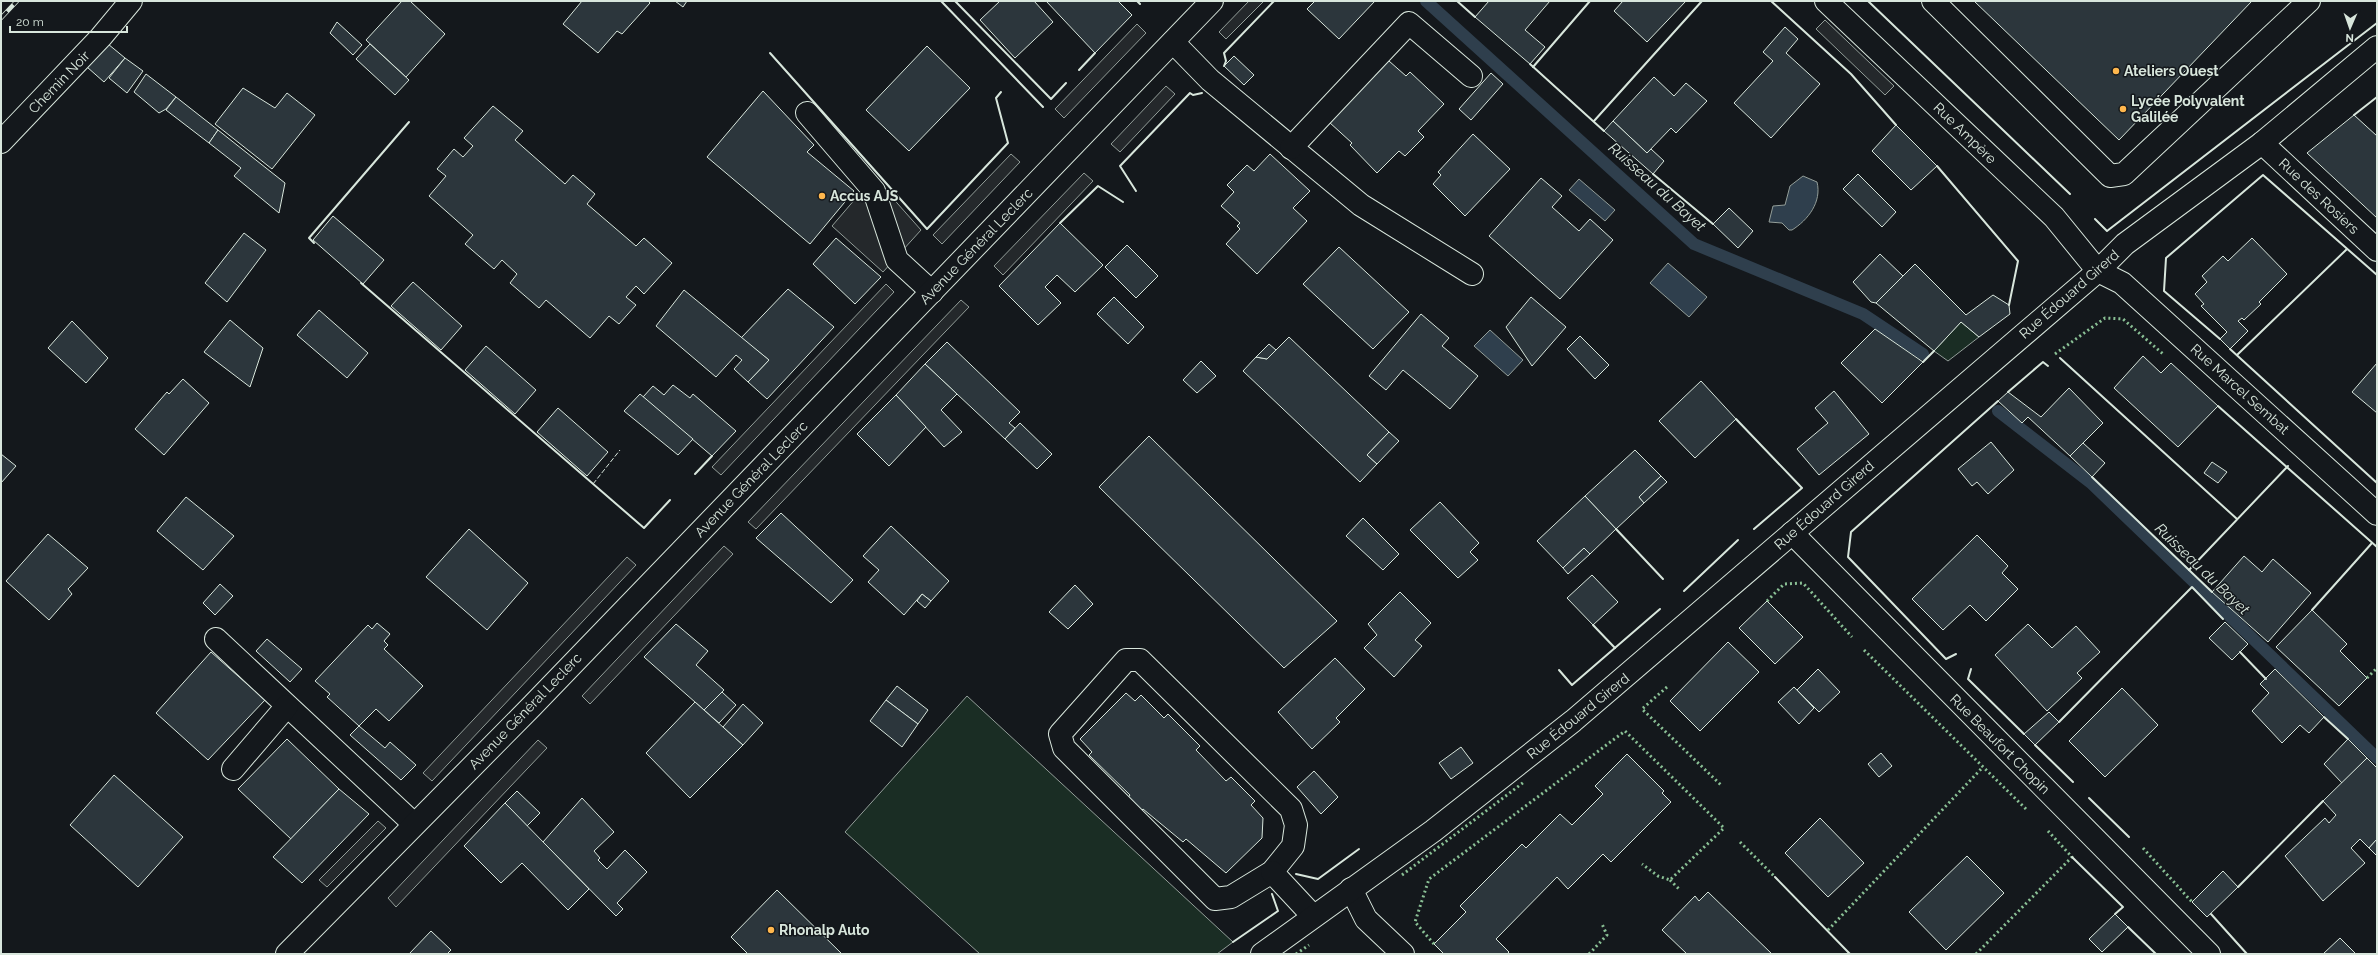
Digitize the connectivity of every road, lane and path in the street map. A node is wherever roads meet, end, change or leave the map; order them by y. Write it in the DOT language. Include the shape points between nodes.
graph roads {
  1 [pos="130,1"];
  2 [pos="1212,1"];
  3 [pos="1826,1"];
  4 [pos="1933,1"];
  5 [pos="2309,1"];
  6 [pos="1173,42"];
  7 [pos="2377,46"];
  8 [pos="1471,76"];
  9 [pos="807,113"];
  10 [pos="1,142"];
  11 [pos="2262,143"];
  12 [pos="1291,148"];
  13 [pos="2377,250"];
  14 [pos="2098,271"];
  15 [pos="1472,274"];
  16 [pos="932,292"];
  17 [pos="2377,514"];
  18 [pos="1792,533"];
  19 [pos="216,639"];
  20 [pos="287,706"];
  21 [pos="233,769"];
  22 [pos="414,824"];
  23 [pos="1272,872"];
  24 [pos="1350,889"];
  25 [pos="1314,916"];
  26 [pos="287,954"];
  27 [pos="1262,954"];
  28 [pos="1403,954"];
  29 [pos="2209,954"];
  1 -- 10 [label="street, Chemin Noir" via="101,37"];
  2 -- 6 [label="street, Avenue Général Leclerc"];
  3 -- 14 [label="street, Rue Ampère" via="2054,217"];
  4 -- 5 [label="street" via="2110,176 2124,174"];
  6 -- 12 [label="street" via="1210,80"];
  6 -- 16 [label="street, Avenue Général Leclerc"];
  7 -- 11 [label="street, Rue Édouard Girerd"];
  8 -- 12 [label="street" via="1409,23"];
  9 -- 16 [label="street" via="874,191 897,260"];
  11 -- 13 [label="street, Rue des Rosiers"];
  11 -- 14 [label="street, Rue Édouard Girerd" via="2125,244"];
  12 -- 15 [label="street" via="1361,205"];
  14 -- 17 [label="street, Rue Marcel Sembat" via="2122,283"];
  14 -- 18 [label="street, Rue Édouard Girerd"];
  16 -- 22 [label="street, Avenue Général Leclerc" via="532,706"];
  18 -- 24 [label="street, Rue Édouard Girerd" via="1573,721 1433,831"];
  18 -- 29 [label="street, Rue Beaufort Chopin"];
  19 -- 20 [label="street"];
  20 -- 21 [label="street"];
  20 -- 22 [label="street"];
  22 -- 26 [label="street, Avenue Général Leclerc"];
  23 -- 23 [label="street" via="1293,846 1296,825 1291,809 1140,660 1126,660 1060,734 1064,748 1215,899 1231,897"];
  23 -- 25 [label="street"];
  24 -- 25 [label="street, Rue Édouard Girerd"];
  24 -- 28 [label="street" via="1366,919"];
  25 -- 27 [label="street, Rue Édouard Girerd"];
}
